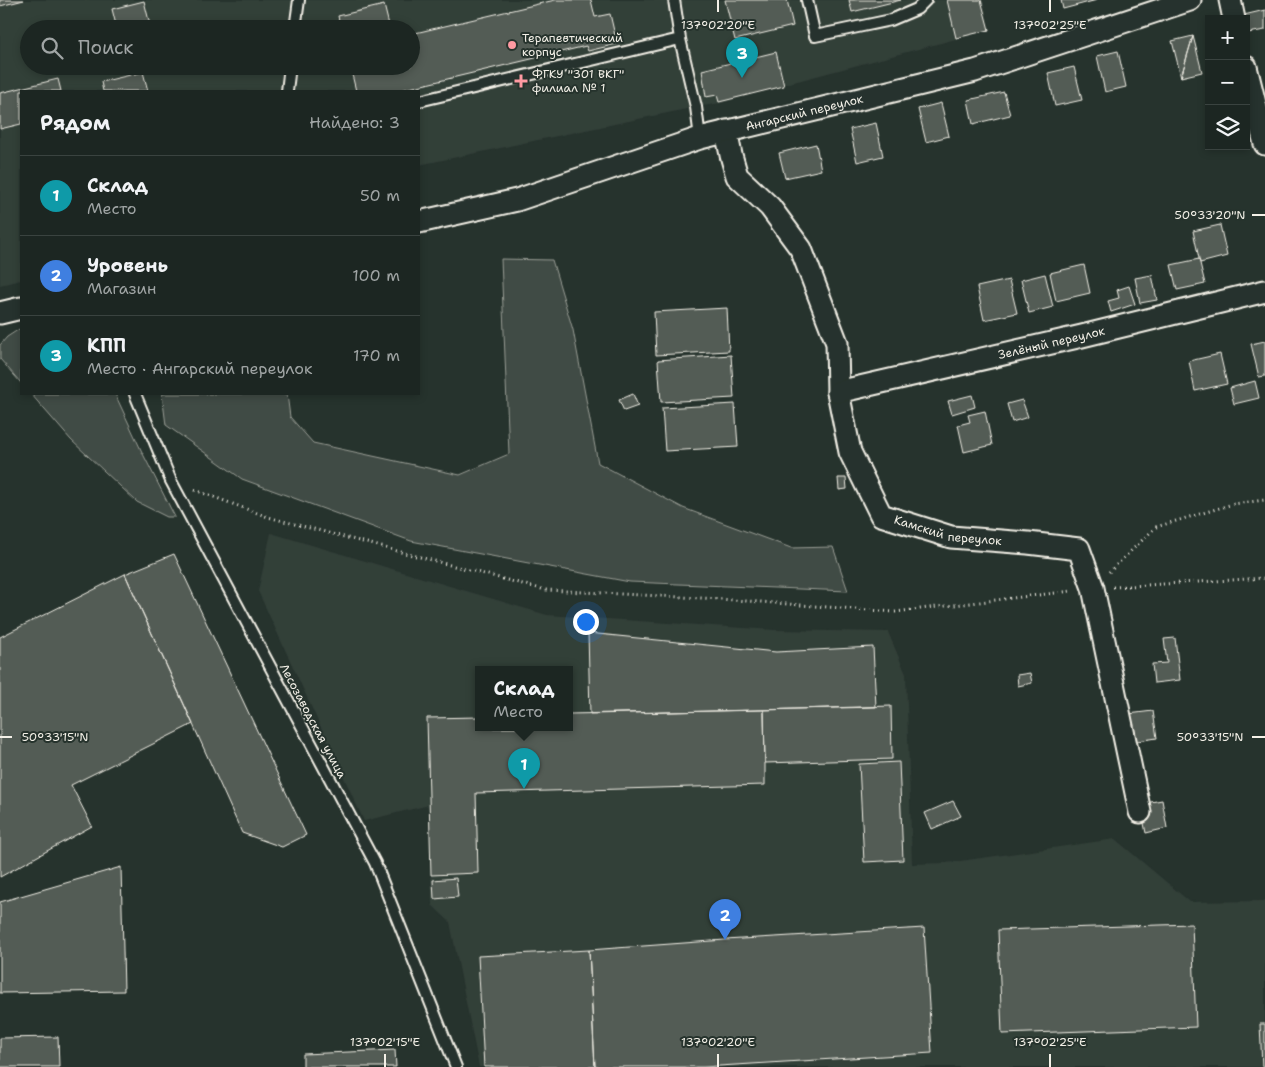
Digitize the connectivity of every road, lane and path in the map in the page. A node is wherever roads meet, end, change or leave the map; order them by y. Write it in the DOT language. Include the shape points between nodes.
graph roads {
  1 [pos="299,0"];
  2 [pos="674,0"];
  3 [pos="807,0"];
  4 [pos="926,0"];
  5 [pos="1190,0"];
  6 [pos="1230,0"];
  7 [pos="1233,15"];
  8 [pos="296,20"];
  9 [pos="680,39"];
  10 [pos="289,75"];
  11 [pos="1250,83"];
  12 [pos="287,90"];
  13 [pos="420,101"];
  14 [pos="726,131"];
  15 [pos="700,138"];
  16 [pos="1265,144"];
  17 [pos="420,222"];
  18 [pos="1265,291"];
  19 [pos="20,308"];
  20 [pos="0,313"];
  21 [pos="838,392"];
  22 [pos="135,395"];
  23 [pos="171,481"];
  24 [pos="1265,500"];
  25 [pos="1265,578"];
  26 [pos="1093,588"];
  27 [pos="1140,812"];
  28 [pos="456,1067"];
  1 -- 8 [label="lane"];
  2 -- 9 [label="lane"];
  3 -- 4 [label="lane" via="816,36 891,20 917,10"];
  5 -- 14 [label="street, Ангарский переулок" via="975,71"];
  6 -- 7 [label="street"];
  9 -- 13 [label="lane"];
  9 -- 15 [label="lane"];
  10 -- 12 [label="lane"];
  11 -- 16 [label="street"];
  14 -- 15 [label="street, Ангарский переулок"];
  14 -- 21 [label="street, Камский переулок" via="738,176 770,207 801,249 837,343"];
  15 -- 17 [label="street, Ангарский переулок" via="517,200"];
  18 -- 21 [label="street, Зелёный переулок"];
  19 -- 20 [label="street"];
  21 -- 26 [label="street, Камский переулок" via="850,452 881,515 951,537 1079,549"];
  22 -- 23 [label="lane, Лесозаводская улица"];
  23 -- 26 [label="path" via="268,517 545,590 720,598 895,612"];
  23 -- 28 [label="lane, Лесозаводская улица" via="375,863"];
  24 -- 26 [label="path" via="1233,504 1156,527"];
  25 -- 26 [label="path"];
  26 -- 27 [label="street, Камский переулок"];
}
